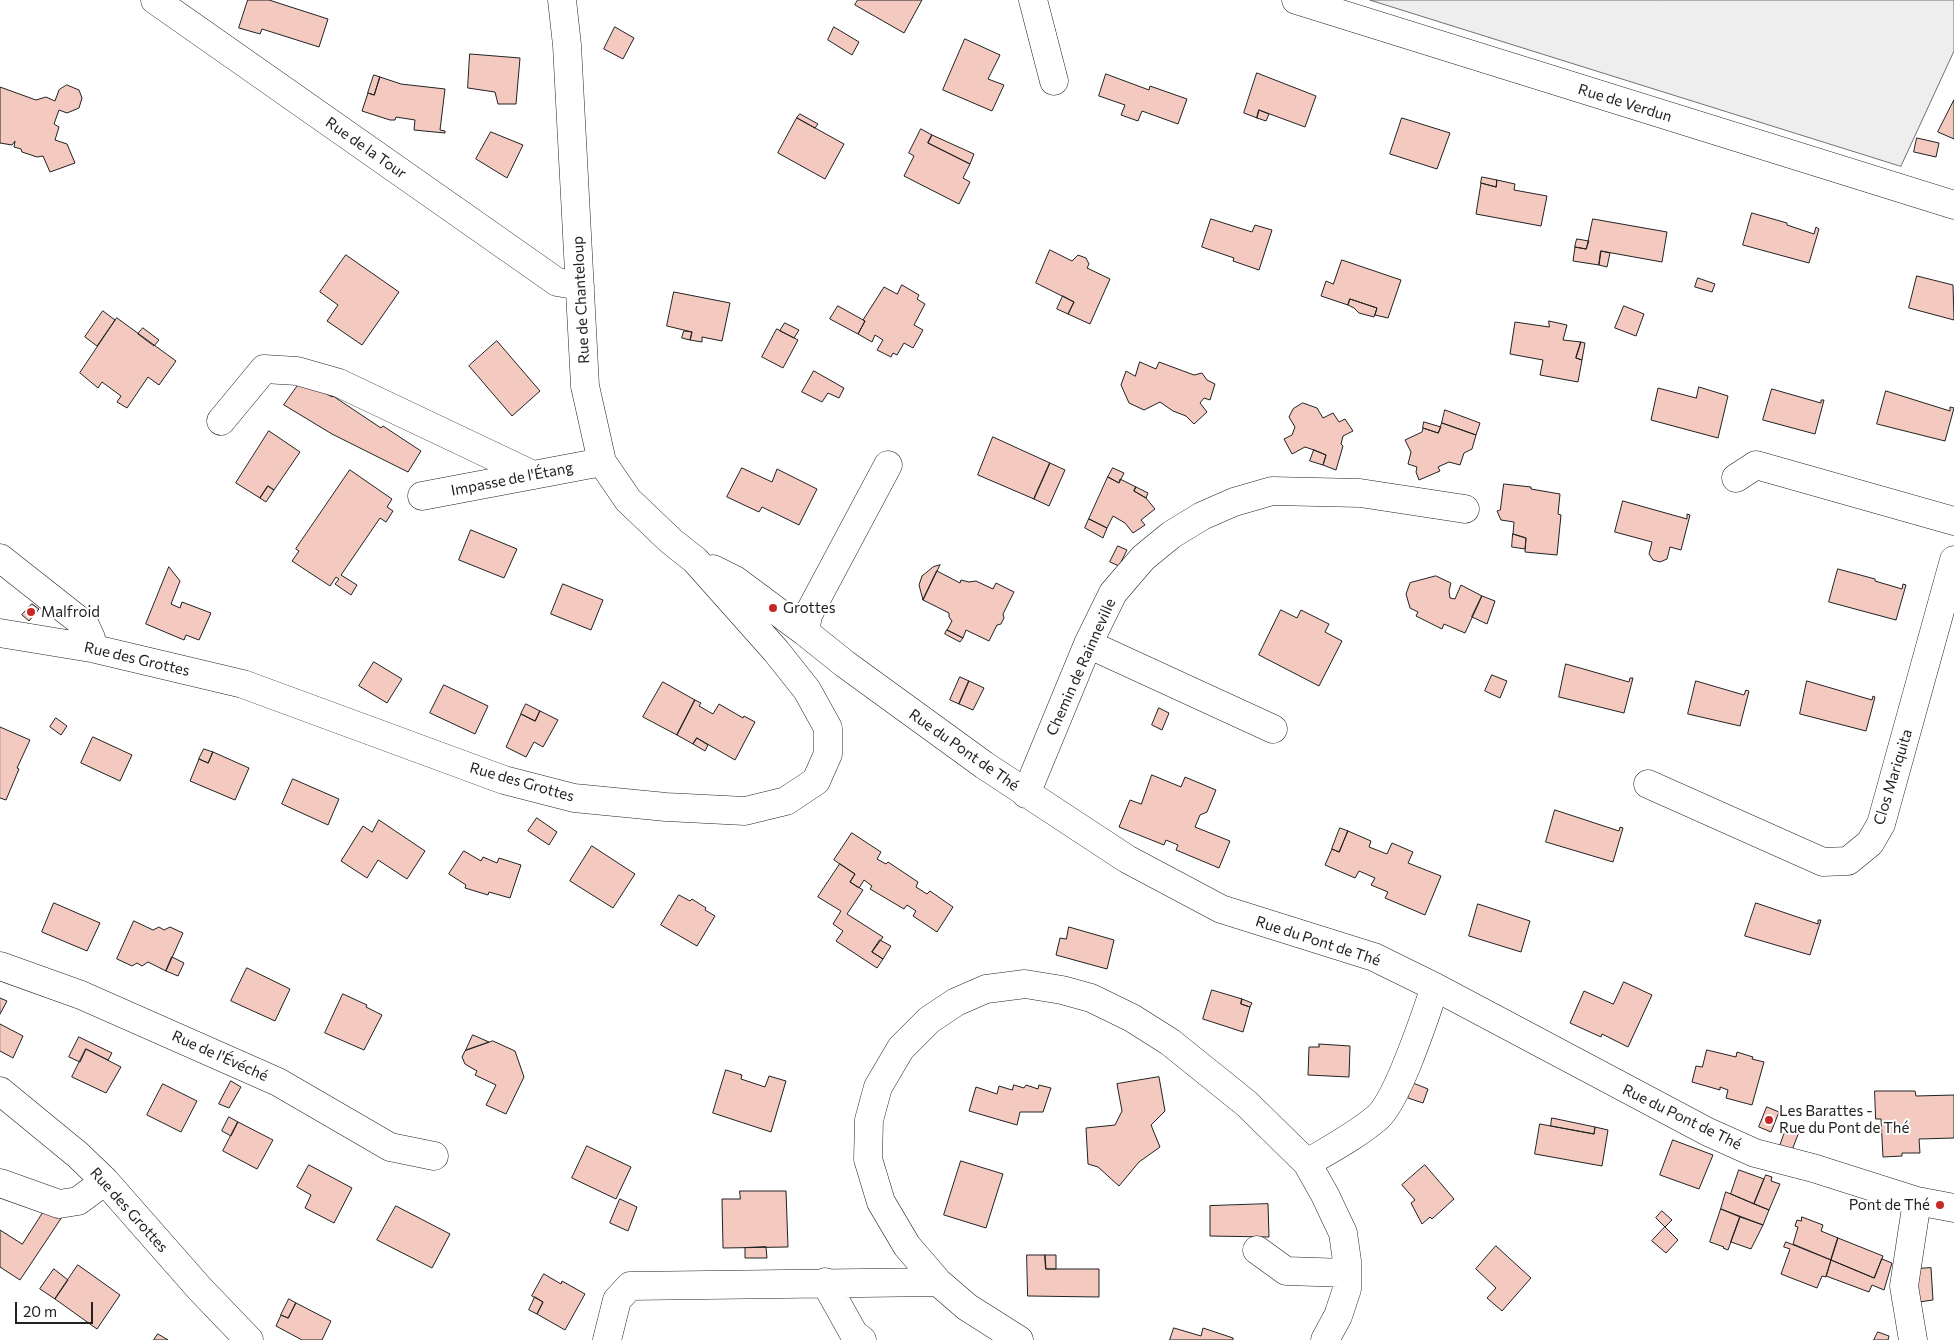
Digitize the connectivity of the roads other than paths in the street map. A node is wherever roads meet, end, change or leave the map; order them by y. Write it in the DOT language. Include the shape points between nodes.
graph roads {
  1 [pos="156,0"];
  2 [pos="562,0"];
  3 [pos="1033,0"];
  4 [pos="1296,0"];
  5 [pos="1054,81"];
  6 [pos="1954,205"];
  7 [pos="580,286"];
  8 [pos="221,421"];
  9 [pos="602,462"];
  10 [pos="888,465"];
  11 [pos="533,475"];
  12 [pos="1736,478"];
  13 [pos="422,496"];
  14 [pos="1465,508"];
  15 [pos="1954,521"];
  16 [pos="0,558"];
  17 [pos="695,560"];
  18 [pos="1954,560"];
  19 [pos="805,632"];
  20 [pos="0,633"];
  21 [pos="1088,644"];
  22 [pos="91,648"];
  23 [pos="1273,729"];
  24 [pos="1648,784"];
  25 [pos="1026,794"];
  26 [pos="0,966"];
  27 [pos="1434,987"];
  28 [pos="0,1091"];
  29 [pos="434,1156"];
  30 [pos="1307,1163"];
  31 [pos="105,1181"];
  32 [pos="0,1183"];
  33 [pos="1916,1201"];
  34 [pos="1954,1208"];
  35 [pos="1257,1250"];
  36 [pos="1347,1273"];
  37 [pos="825,1282"];
  38 [pos="938,1282"];
  39 [pos="249,1340"];
  40 [pos="607,1340"];
  41 [pos="862,1340"];
  42 [pos="1019,1340"];
  43 [pos="1325,1340"];
  44 [pos="1913,1340"];
  1 -- 7 [label="street, Rue de la Tour" via="557,282"];
  2 -- 7 [label="street, Rue de Chanteloup"];
  3 -- 5 [label="street"];
  4 -- 6 [label="street, Rue de Verdun"];
  7 -- 9 [label="street, Rue de Chanteloup" via="586,386"];
  8 -- 11 [label="street" via="264,369 297,371 338,382"];
  9 -- 11 [label="street, Impasse de l'Étang"];
  9 -- 17 [label="street, Rue de Chanteloup" via="628,500"];
  10 -- 19 [label="street" via="808,615"];
  11 -- 13 [label="street, Impasse de l'Étang"];
  12 -- 15 [label="street" via="1756,465"];
  14 -- 21 [label="street, Chemin de Rainneville" via="1334,492 1272,492 1234,502 1171,535 1143,558 1113,593"];
  16 -- 22 [label="street" via="85,625 91,638"];
  17 -- 19 [label="street, Rue du Pont de Thé" via="735,580"];
  17 -- 22 [label="street, Rue des Grottes" via="801,682 828,728 828,754 816,781 786,801 745,811 574,798 504,780 243,684"];
  18 -- 24 [label="street, Clos Mariquita" via="1881,824 1870,844 1848,861 1823,862"];
  19 -- 25 [label="street, Rue du Pont de Thé"];
  20 -- 22 [label="street, Rue des Grottes"];
  21 -- 23 [label="street"];
  21 -- 25 [label="street, Chemin de Rainneville"];
  25 -- 27 [label="street, Rue du Pont de Thé" via="1127,859 1221,909 1374,957"];
  26 -- 29 [label="street, Rue de l'Évéché" via="81,996 278,1082 390,1147"];
  27 -- 30 [label="street" via="1389,1102 1361,1130"];
  27 -- 33 [label="street, Rue du Pont de Thé" via="1611,1082 1755,1154 1813,1168"];
  28 -- 31 [label="street, Rue des Grottes"];
  30 -- 36 [label="street" via="1343,1233"];
  30 -- 38 [label="street" via="1247,1104 1170,1042 1132,1018 1091,998 1062,990 1025,984 986,989 929,1020 901,1048 878,1087 869,1120 868,1159 881,1202 907,1246"];
  31 -- 32 [label="street" via="78,1201 59,1204"];
  31 -- 39 [label="street, Rue des Grottes"];
  33 -- 34 [label="street, Rue du Pont de Thé"];
  33 -- 44 [label="street" via="1904,1286"];
  35 -- 36 [label="street" via="1286,1271"];
  36 -- 43 [label="street" via="1347,1289"];
  37 -- 38 [label="street"];
  37 -- 40 [label="street" via="630,1286 617,1300"];
  37 -- 41 [label="street" via="854,1334"];
  38 -- 42 [label="street" via="967,1306"];
}
